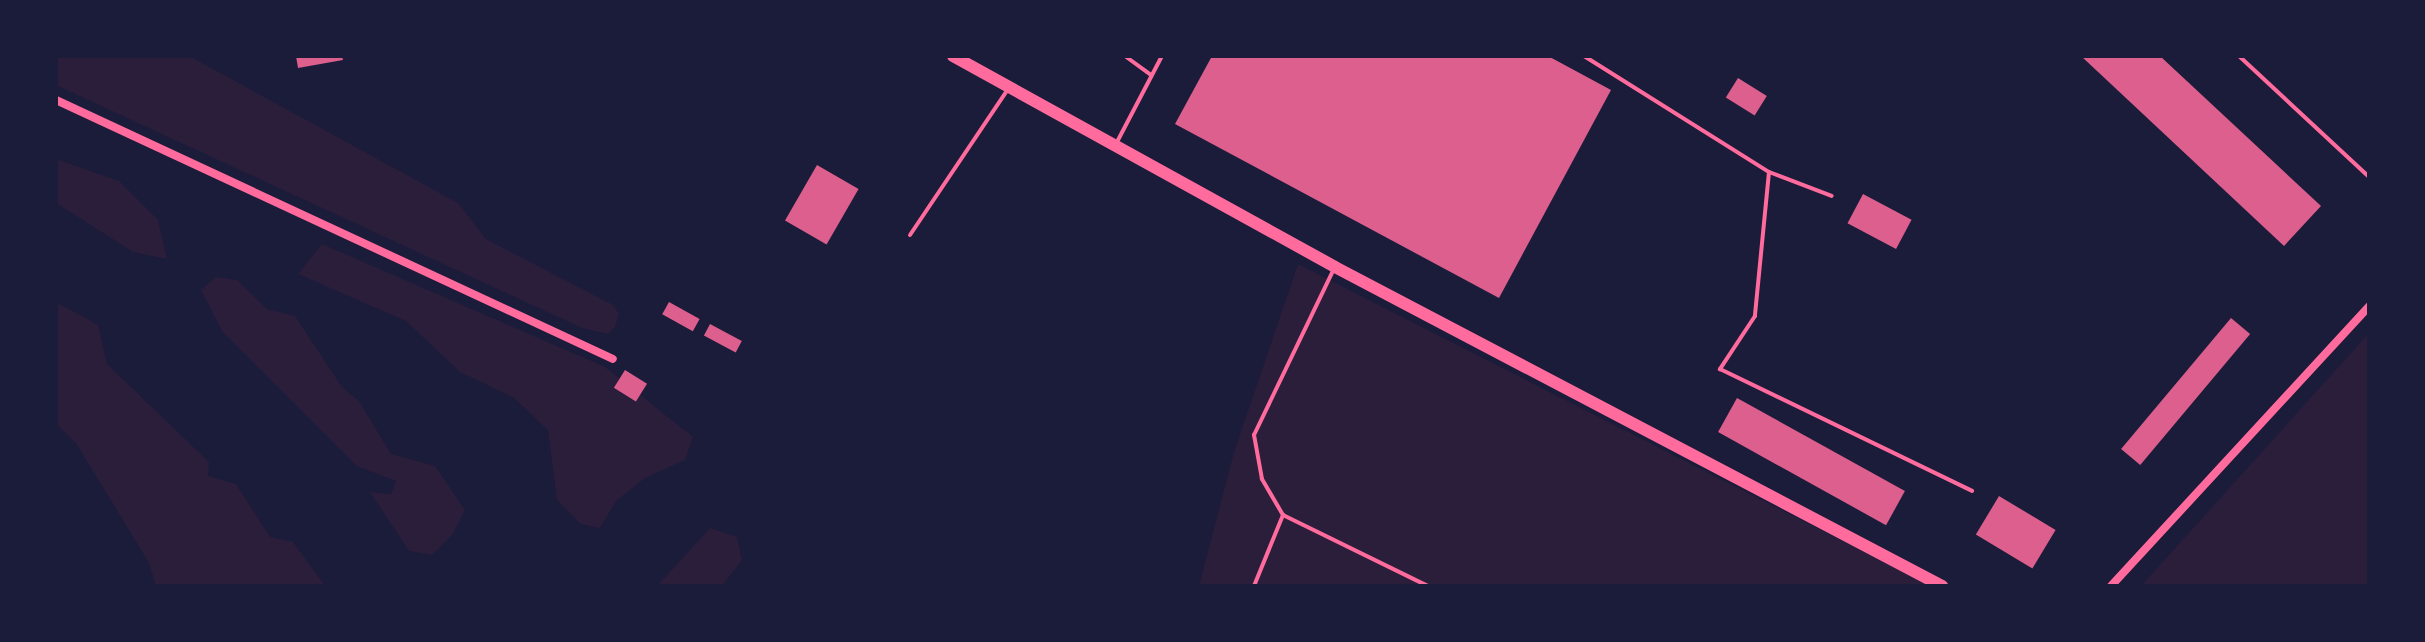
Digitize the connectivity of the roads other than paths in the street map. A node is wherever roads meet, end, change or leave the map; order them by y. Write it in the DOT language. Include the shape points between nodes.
graph roads {
  1 [pos="953,56"];
  2 [pos="1125,56"];
  3 [pos="1162,56"];
  4 [pos="1584,56"];
  5 [pos="2239,56"];
  6 [pos="1151,75"];
  7 [pos="1008,89"];
  8 [pos="56,100"];
  9 [pos="1114,148"];
  10 [pos="1769,172"];
  11 [pos="2369,177"];
  12 [pos="1832,196"];
  13 [pos="910,235"];
  14 [pos="1335,267"];
  15 [pos="2369,306"];
  16 [pos="613,359"];
  17 [pos="1972,491"];
  18 [pos="1283,515"];
  19 [pos="1254,586"];
  20 [pos="1428,586"];
  21 [pos="1942,586"];
  22 [pos="2111,586"];
  1 -- 7 [label="main road"];
  2 -- 6 [label="lane"];
  3 -- 6 [label="lane"];
  4 -- 10 [label="lane"];
  5 -- 11 [label="lane"];
  6 -- 9 [label="lane"];
  7 -- 9 [label="main road"];
  7 -- 13 [label="lane"];
  8 -- 16 [label="street"];
  9 -- 14 [label="main road"];
  10 -- 12 [label="lane"];
  10 -- 17 [label="lane" via="1755,316 1720,369"];
  14 -- 18 [label="lane" via="1254,435 1262,479"];
  14 -- 21 [label="main road"];
  15 -- 22 [label="street"];
  18 -- 19 [label="lane"];
  18 -- 20 [label="lane"];
}
